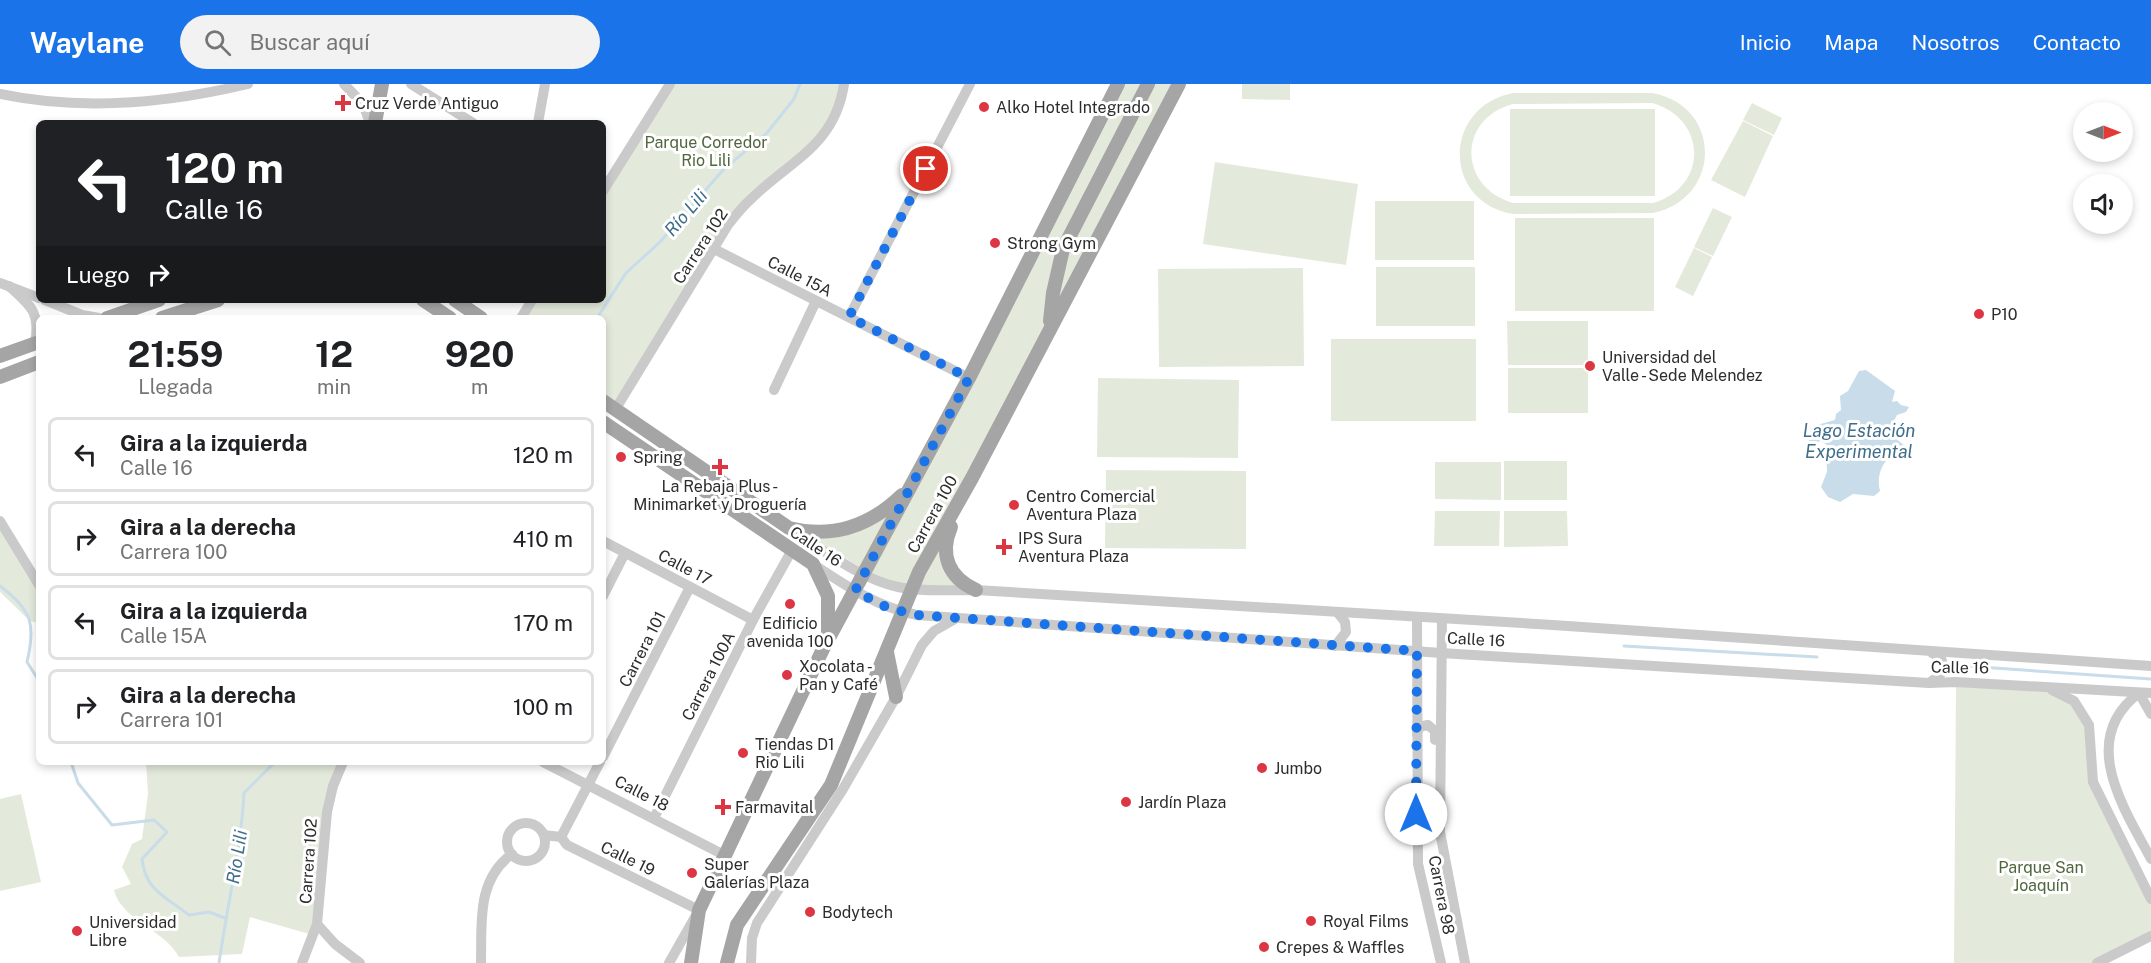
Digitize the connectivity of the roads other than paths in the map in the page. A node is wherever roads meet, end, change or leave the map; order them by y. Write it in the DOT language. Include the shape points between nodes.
graph roads {
  1 [pos="248,84"];
  2 [pos="344,84"];
  3 [pos="382,84"];
  4 [pos="411,84"];
  5 [pos="545,84"];
  6 [pos="670,84"];
  7 [pos="844,84"];
  8 [pos="969,84"];
  9 [pos="1118,84"];
  10 [pos="1148,84"];
  11 [pos="1179,84"];
  12 [pos="0,94"];
  13 [pos="369,120"];
  14 [pos="376,120"];
  15 [pos="468,120"];
  16 [pos="539,120"];
  17 [pos="606,185"];
  18 [pos="714,249"];
  19 [pos="4,284"];
  20 [pos="36,297"];
  21 [pos="816,301"];
  22 [pos="52,303"];
  23 [pos="150,303"];
  24 [pos="209,303"];
  25 [pos="428,303"];
  26 [pos="459,303"];
  27 [pos="36,315"];
  28 [pos="82,315"];
  29 [pos="116,315"];
  30 [pos="171,315"];
  31 [pos="446,315"];
  32 [pos="477,315"];
  33 [pos="849,317"];
  34 [pos="1050,326"];
  35 [pos="36,342"];
  36 [pos="0,356"];
  37 [pos="36,363"];
  38 [pos="0,377"];
  39 [pos="969,378"];
  40 [pos="774,390"];
  41 [pos="609,405"];
  42 [pos="606,425"];
  43 [pos="972,478"];
  44 [pos="912,485"];
  45 [pos="0,521"];
  46 [pos="789,528"];
  47 [pos="606,543"];
  48 [pos="792,550"];
  49 [pos="625,553"];
  50 [pos="813,564"];
  51 [pos="864,574"];
  52 [pos="36,580"];
  53 [pos="690,587"];
  54 [pos="912,589"];
  55 [pos="606,590"];
  56 [pos="976,590"];
  57 [pos="855,591"];
  58 [pos="903,612"];
  59 [pos="1338,613"];
  60 [pos="958,617"];
  61 [pos="1417,617"];
  62 [pos="1442,619"];
  63 [pos="753,620"];
  64 [pos="1335,646"];
  65 [pos="823,649"];
  66 [pos="1896,650"];
  67 [pos="1417,651"];
  68 [pos="887,652"];
  69 [pos="1441,653"];
  70 [pos="2151,666"];
  71 [pos="1929,683"];
  72 [pos="2040,686"];
  73 [pos="2139,693"];
  74 [pos="2151,693"];
  75 [pos="896,697"];
  76 [pos="2151,714"];
  77 [pos="1417,735"];
  78 [pos="606,751"];
  79 [pos="1440,760"];
  80 [pos="342,765"];
  81 [pos="549,765"];
  82 [pos="598,765"];
  83 [pos="589,784"];
  84 [pos="654,818"];
  85 [pos="544,835"];
  86 [pos="561,837"];
  87 [pos="2141,842"];
  88 [pos="799,847"];
  89 [pos="2125,850"];
  90 [pos="512,854"];
  91 [pos="724,855"];
  92 [pos="2151,859"];
  93 [pos="2151,899"];
  94 [pos="699,910"];
  95 [pos="317,924"];
  96 [pos="2151,936"];
  97 [pos="302,963"];
  98 [pos="360,963"];
  99 [pos="481,963"];
  100 [pos="669,963"];
  101 [pos="691,963"];
  102 [pos="727,963"];
  103 [pos="751,963"];
  104 [pos="1441,963"];
  105 [pos="1465,963"];
  106 [pos="2097,963"];
  1 -- 12 [label="street" via="190,96 117,103"];
  2 -- 13 [label="street" via="363,104"];
  3 -- 14 [label="main road"];
  4 -- 15 [label="street"];
  5 -- 16 [label="street"];
  6 -- 17 [label="street"];
  7 -- 18 [label="street, Carrera 102" via="833,120 822,138 750,199"];
  8 -- 33 [label="street"];
  9 -- 39 [label="main road, Carrera 100"];
  10 -- 34 [label="main road" via="1063,249"];
  11 -- 34 [label="main road, Carrera 100"];
  18 -- 21 [label="street, Calle 15A"];
  18 -- 41 [label="street, Carrera 102"];
  19 -- 20 [label="street"];
  19 -- 27 [label="street" via="30,305"];
  21 -- 33 [label="street, Calle 15A"];
  21 -- 40 [label="street"];
  22 -- 28 [label="street"];
  23 -- 29 [label="main road"];
  24 -- 30 [label="main road"];
  25 -- 31 [label="main road"];
  26 -- 32 [label="main road"];
  33 -- 39 [label="street, Calle 15A"];
  34 -- 43 [label="main road, Carrera 100"];
  35 -- 36 [label="main road"];
  37 -- 38 [label="main road"];
  39 -- 44 [label="main road, Carrera 100"];
  41 -- 46 [label="main road, Calle 16"];
  42 -- 48 [label="main road, Calle 16"];
  43 -- 54 [label="main road, Carrera 100"];
  43 -- 56 [label="main road" via="949,533 945,554 956,578"];
  44 -- 46 [label="main road" via="879,515 853,527 819,533"];
  44 -- 51 [label="main road, Carrera 100"];
  45 -- 52 [label="street"];
  46 -- 51 [label="street, Calle 16"];
  47 -- 49 [label="street, Calle 17"];
  48 -- 50 [label="main road, Calle 16"];
  48 -- 63 [label="street, Carrera 100A"];
  49 -- 53 [label="street, Calle 17"];
  49 -- 55 [label="street"];
  50 -- 57 [label="street, Calle 16"];
  50 -- 65 [label="main road" via="825,585 830,608"];
  51 -- 54 [label="street, Calle 16"];
  51 -- 57 [label="main road, Carrera 100"];
  53 -- 63 [label="street, Calle 17"];
  53 -- 78 [label="street, Carrera 101"];
  54 -- 56 [label="street, Calle 16"];
  54 -- 58 [label="main road, Carrera 100"];
  56 -- 59 [label="street, Calle 16"];
  57 -- 58 [label="street, Calle 16"];
  57 -- 65 [label="main road, Carrera 100"];
  58 -- 60 [label="street, Calle 16"];
  58 -- 68 [label="main road, Carrera 100"];
  59 -- 61 [label="street, Calle 16"];
  59 -- 64 [label="street" via="1346,632"];
  60 -- 64 [label="street, Calle 16"];
  60 -- 75 [label="street, Carrera 100" via="934,631 922,645"];
  61 -- 62 [label="street, Calle 16"];
  61 -- 67 [label="street, Carrera 98"];
  62 -- 66 [label="street, Calle 16"];
  62 -- 69 [label="street, Carrera 98"];
  63 -- 84 [label="street, Carrera 100A"];
  64 -- 67 [label="street, Calle 16"];
  65 -- 91 [label="main road, Carrera 100"];
  66 -- 70 [label="street, Calle 16"];
  66 -- 71 [label="street" via="1940,656 1943,671"];
  67 -- 69 [label="street, Calle 16"];
  67 -- 77 [label="street, Carrera 98"];
  68 -- 75 [label="main road"];
  68 -- 88 [label="main road, Carrera 100" via="831,785"];
  69 -- 71 [label="street, Calle 16"];
  69 -- 79 [label="street, Carrera 98"];
  71 -- 72 [label="street, Calle 16"];
  72 -- 73 [label="street, Calle 16"];
  72 -- 89 [label="street" via="2064,695 2083,712 2089,725 2093,782"];
  73 -- 74 [label="street, Calle 16"];
  73 -- 76 [label="street"];
  73 -- 87 [label="street" via="2123,707 2115,721 2108,753 2109,771"];
  75 -- 88 [label="street, Carrera 100"];
  77 -- 79 [label="street" via="1421,726 1433,727"];
  77 -- 104 [label="street, Carrera 98" via="1418,864"];
  79 -- 105 [label="street, Carrera 98" via="1442,852"];
  80 -- 95 [label="street, Carrera 102" via="327,812"];
  81 -- 83 [label="street, Calle 18"];
  82 -- 83 [label="street"];
  83 -- 84 [label="street, Calle 18"];
  83 -- 86 [label="street"];
  84 -- 91 [label="street, Calle 18"];
  85 -- 86 [label="street, Calle 19"];
  85 -- 90 [label="street" via="543,851 536,858 526,861"];
  85 -- 90 [label="street" via="530,823 517,825 508,836"];
  86 -- 94 [label="street, Calle 19" via="567,845"];
  87 -- 89 [label="street" via="2127,840"];
  87 -- 92 [label="street"];
  88 -- 102 [label="main road, Carrera 100" via="737,926"];
  88 -- 103 [label="street, Carrera 100" via="757,923"];
  89 -- 93 [label="street"];
  90 -- 99 [label="street" via="503,861 484,894"];
  91 -- 94 [label="main road, Carrera 100"];
  94 -- 100 [label="street, Carrera 100"];
  94 -- 101 [label="main road"];
  95 -- 97 [label="street, Carrera 102"];
  95 -- 98 [label="street"];
  96 -- 106 [label="street"];
}
